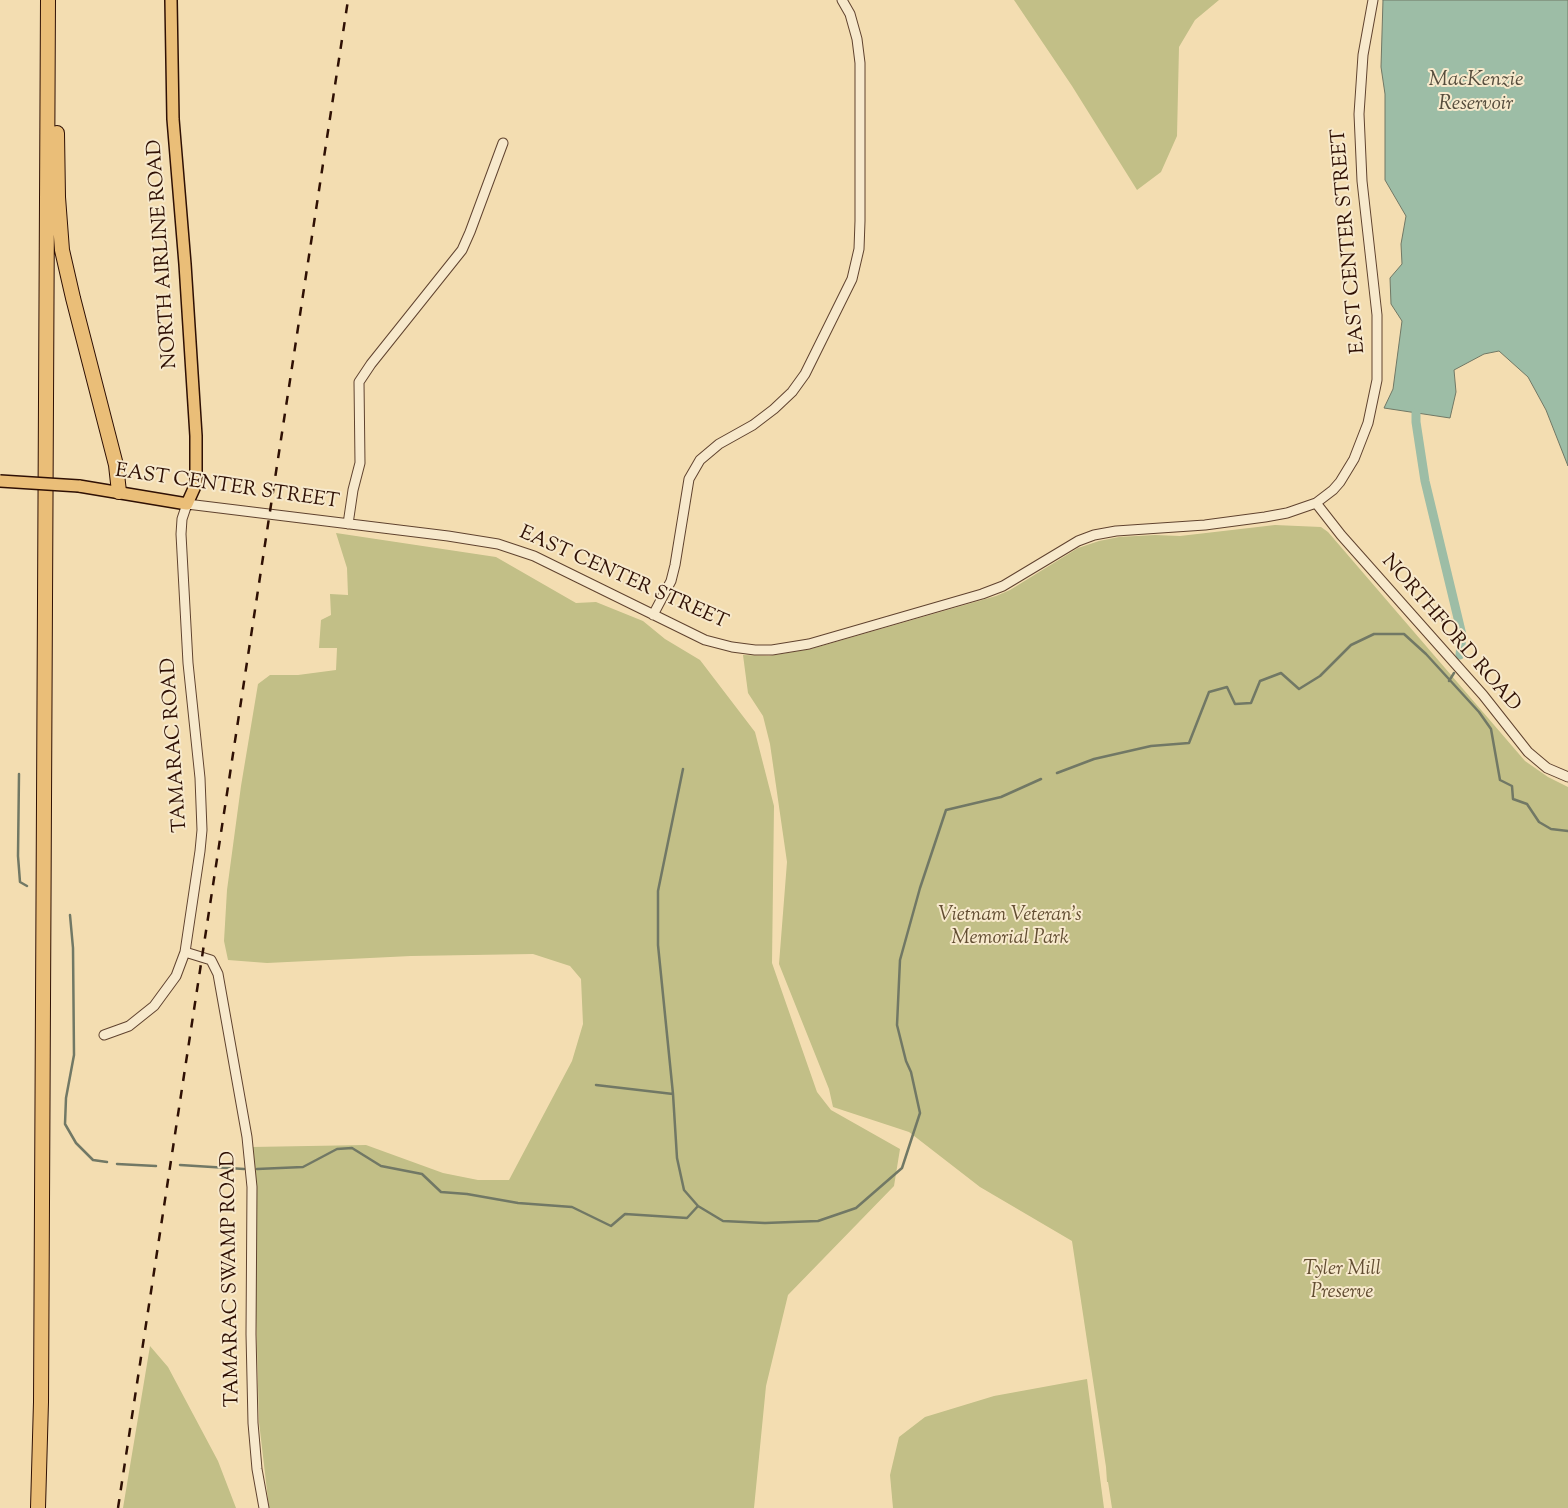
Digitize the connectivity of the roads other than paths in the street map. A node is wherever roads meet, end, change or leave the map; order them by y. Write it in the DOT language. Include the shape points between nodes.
graph roads {
  1 [pos="48,0"];
  2 [pos="171,0"];
  3 [pos="842,0"];
  4 [pos="1373,0"];
  5 [pos="48,56"];
  6 [pos="503,143"];
  7 [pos="0,481"];
  8 [pos="119,492"];
  9 [pos="1316,503"];
  10 [pos="187,504"];
  11 [pos="348,524"];
  12 [pos="653,614"];
  13 [pos="1568,777"];
  14 [pos="185,952"];
  15 [pos="104,1035"];
  16 [pos="38,1508"];
  17 [pos="264,1508"];
  1 -- 5 [label="highway"];
  2 -- 10 [label="main road, NORTH AIRLINE ROAD" via="173,119 196,444 196,484"];
  3 -- 12 [label="street" via="850,14 860,63 859,249 852,279 805,374 792,392 753,425 719,444 700,460 689,479 676,565"];
  4 -- 9 [label="street, EAST CENTER STREET" via="1363,55 1359,114 1362,180 1378,316 1377,380 1368,423 1354,459 1340,482"];
  5 -- 8 [label="highway" via="56,87 62,250 116,465"];
  5 -- 16 [label="highway"];
  6 -- 11 [label="street" via="462,250 359,382 360,463"];
  7 -- 8 [label="main road, EAST CENTER STREET, bridge"];
  8 -- 10 [label="main road, EAST CENTER STREET"];
  9 -- 12 [label="street, EAST CENTER STREET" via="1255,519 1094,535 996,589 789,648 755,650 718,644"];
  9 -- 13 [label="street, NORTHFORD ROAD" via="1528,752 1548,768"];
  10 -- 11 [label="street, EAST CENTER STREET"];
  10 -- 14 [label="street, TAMARAC ROAD" via="182,519 181,541 202,830"];
  11 -- 12 [label="street, EAST CENTER STREET" via="476,540 516,549"];
  14 -- 15 [label="street, TAMARAC ROAD" via="176,976 154,1006 129,1026"];
  14 -- 17 [label="street, TAMARAC SWAMP ROAD" via="211,960 218,974 247,1137 252,1187 253,1422"];
}
